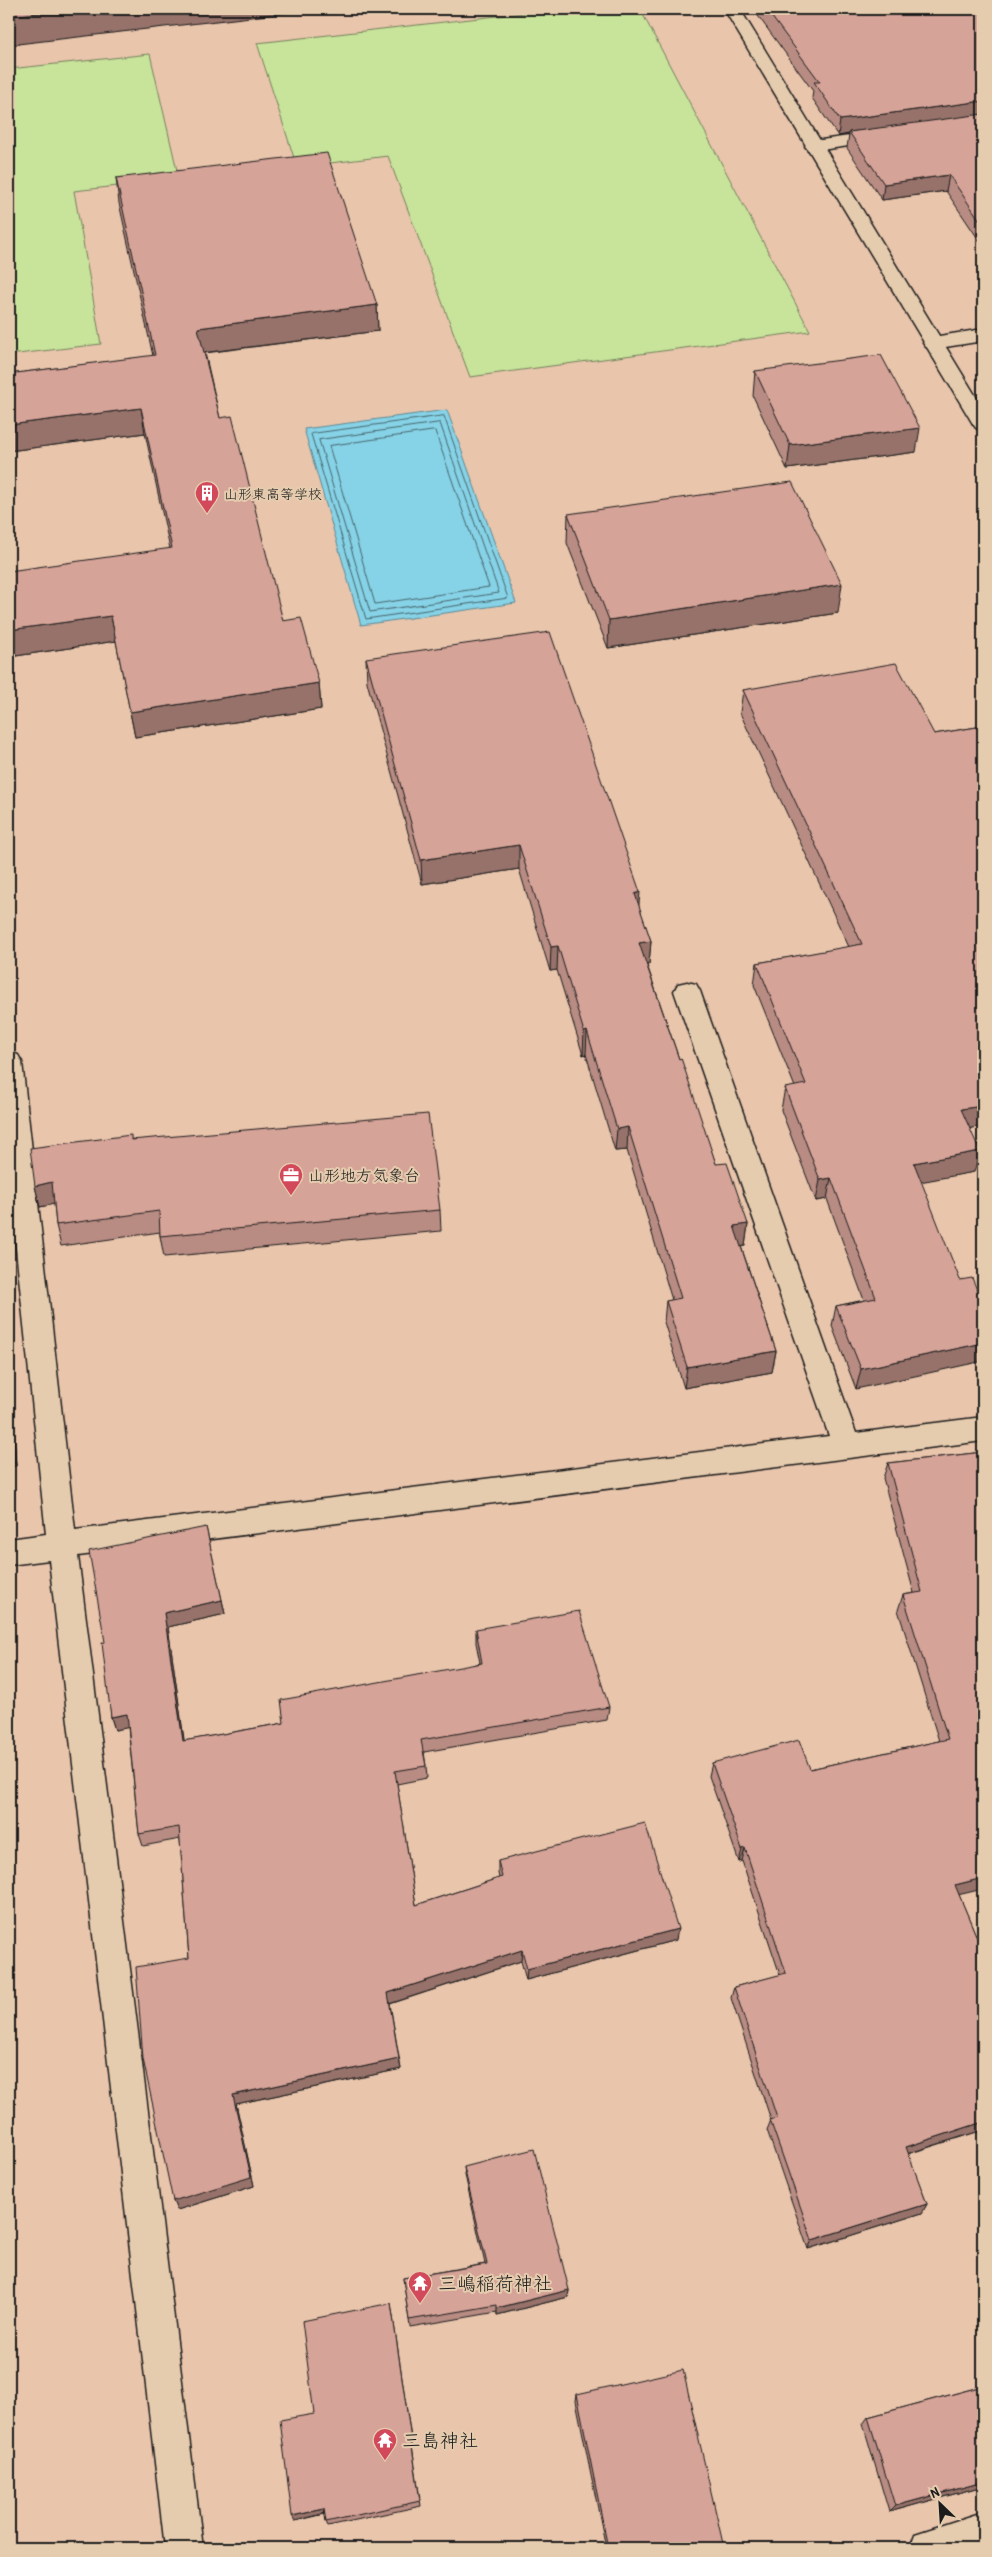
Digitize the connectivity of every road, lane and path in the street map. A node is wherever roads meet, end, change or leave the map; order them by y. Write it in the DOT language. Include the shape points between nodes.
graph roads {
  1 [pos="732,9"];
  2 [pos="899,134"];
  3 [pos="814,146"];
  4 [pos="983,335"];
  5 [pos="933,344"];
  6 [pos="983,424"];
  7 [pos="687,991"];
  8 [pos="9,1062"];
  9 [pos="983,1430"];
  10 [pos="847,1447"];
  11 [pos="62,1546"];
  12 [pos="9,1552"];
  13 [pos="983,2532"];
  14 [pos="184,2548"];
  15 [pos="929,2548"];
  1 -- 3 [label="street"];
  2 -- 3 [label="street"];
  3 -- 5 [label="street"];
  4 -- 5 [label="street"];
  5 -- 6 [label="street"];
  7 -- 10 [label="street"];
  8 -- 11 [label="street"];
  9 -- 10 [label="street"];
  10 -- 11 [label="street"];
  11 -- 12 [label="street"];
  11 -- 14 [label="street"];
  13 -- 15 [label="street"];
}
